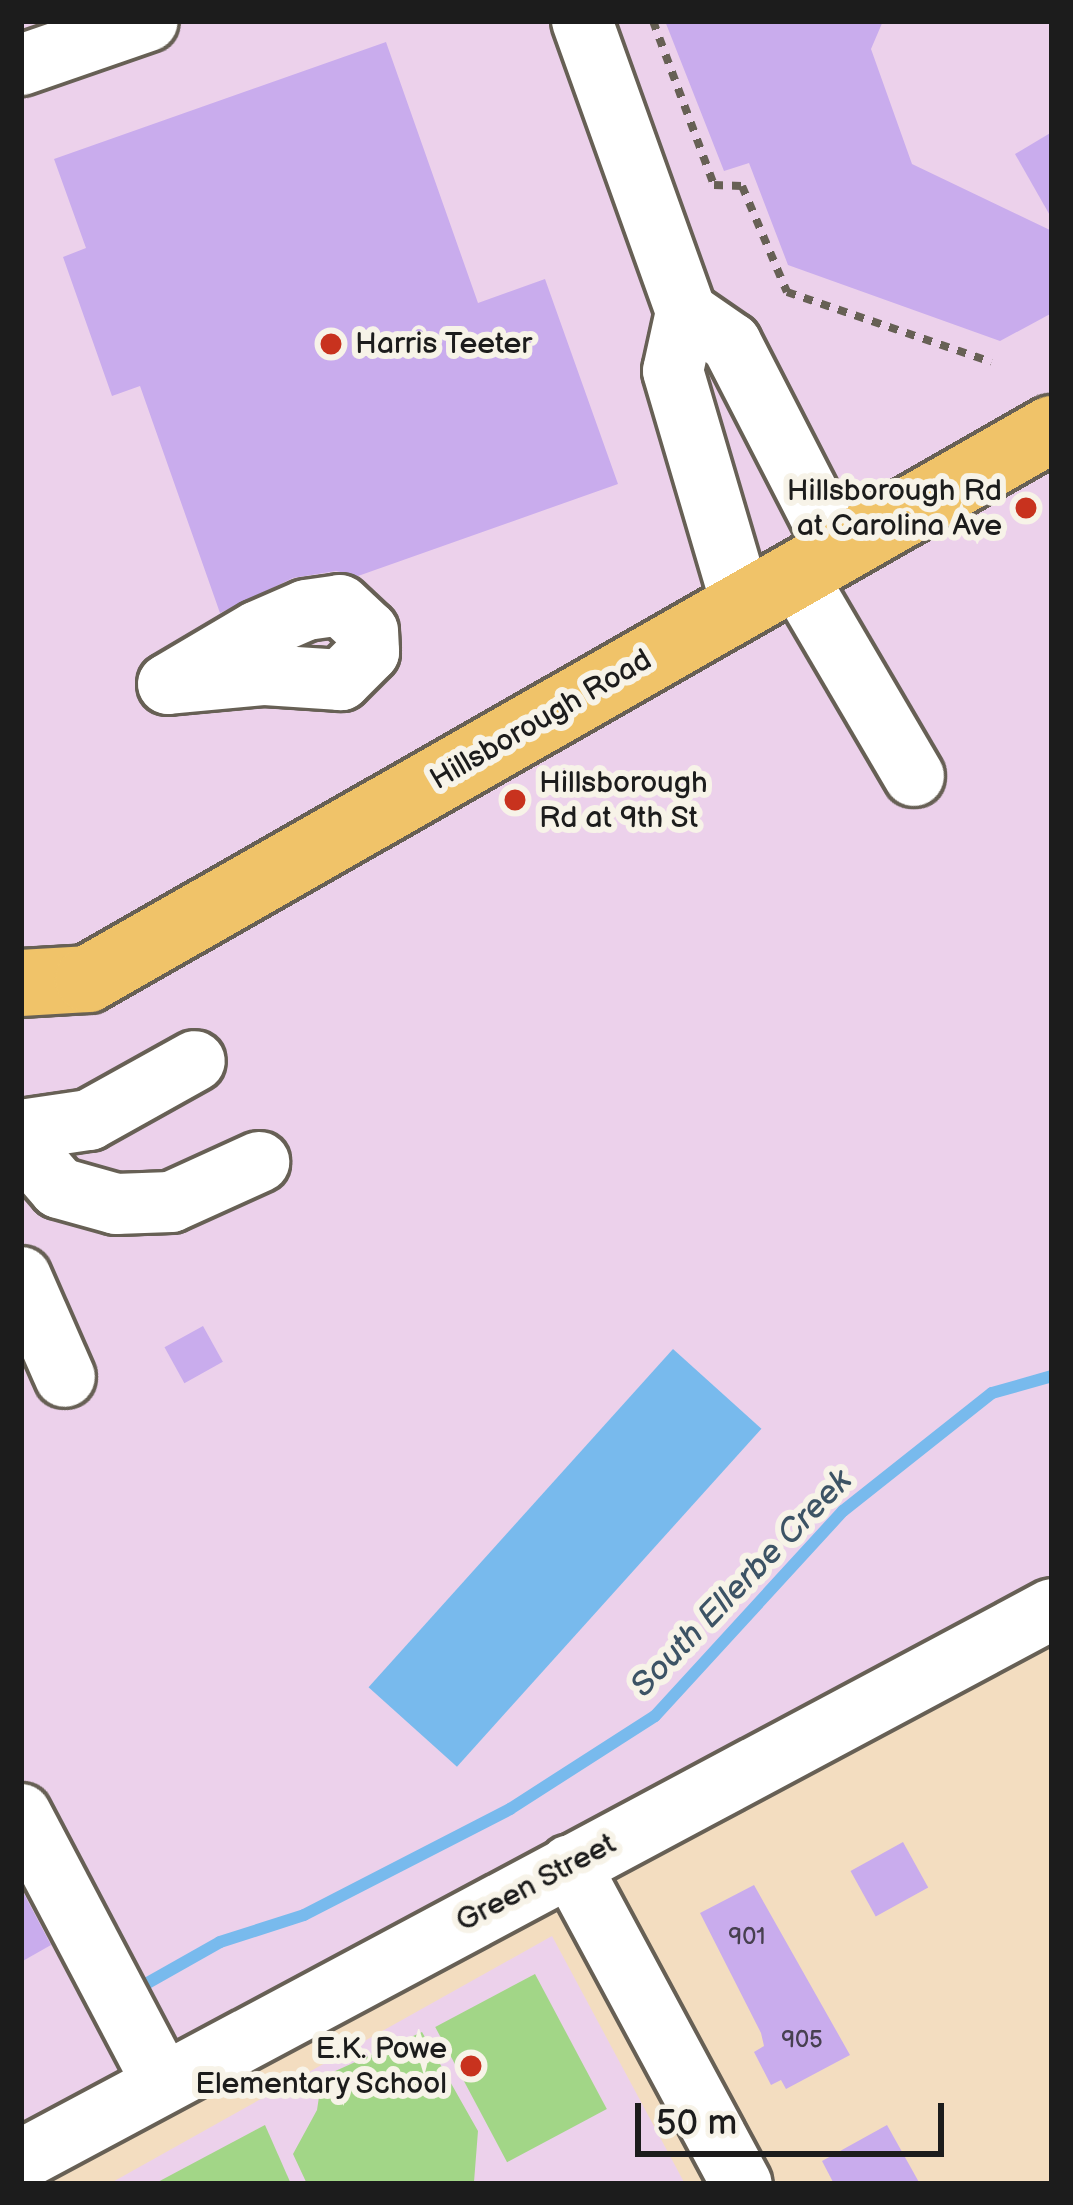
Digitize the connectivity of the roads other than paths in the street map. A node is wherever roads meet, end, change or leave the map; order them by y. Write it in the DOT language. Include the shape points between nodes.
graph roads {
  1 [pos="148,21"];
  2 [pos="582,21"];
  3 [pos="21,65"];
  4 [pos="686,312"];
  5 [pos="1052,429"];
  6 [pos="792,577"];
  7 [pos="914,776"];
  8 [pos="88,979"];
  9 [pos="21,983"];
  10 [pos="21,1017"];
  11 [pos="195,1061"];
  12 [pos="21,1130"];
  13 [pos="21,1144"];
  14 [pos="259,1162"];
  15 [pos="21,1277"];
  16 [pos="65,1377"];
  17 [pos="1052,1609"];
  18 [pos="21,1814"];
  19 [pos="570,1865"];
  20 [pos="164,2084"];
  21 [pos="21,2160"];
  22 [pos="742,2184"];
  1 -- 3 [label="street"];
  2 -- 4 [label="street"];
  4 -- 6 [label="street" via="730,343"];
  4 -- 6 [label="street" via="673,371"];
  5 -- 6 [label="main road, Hillsborough Road"];
  6 -- 7 [label="street"];
  6 -- 8 [label="main road, Hillsborough Road"];
  8 -- 9 [label="main road, Hillsborough Road"];
  8 -- 10 [label="street"];
  11 -- 12 [label="street" via="89,1120"];
  13 -- 14 [label="street" via="58,1187 116,1204 171,1202"];
  15 -- 16 [label="street"];
  17 -- 19 [label="street, Green Street"];
  18 -- 20 [label="street"];
  19 -- 20 [label="street, Green Street"];
  19 -- 22 [label="street"];
  20 -- 21 [label="street, Green Street"];
}
